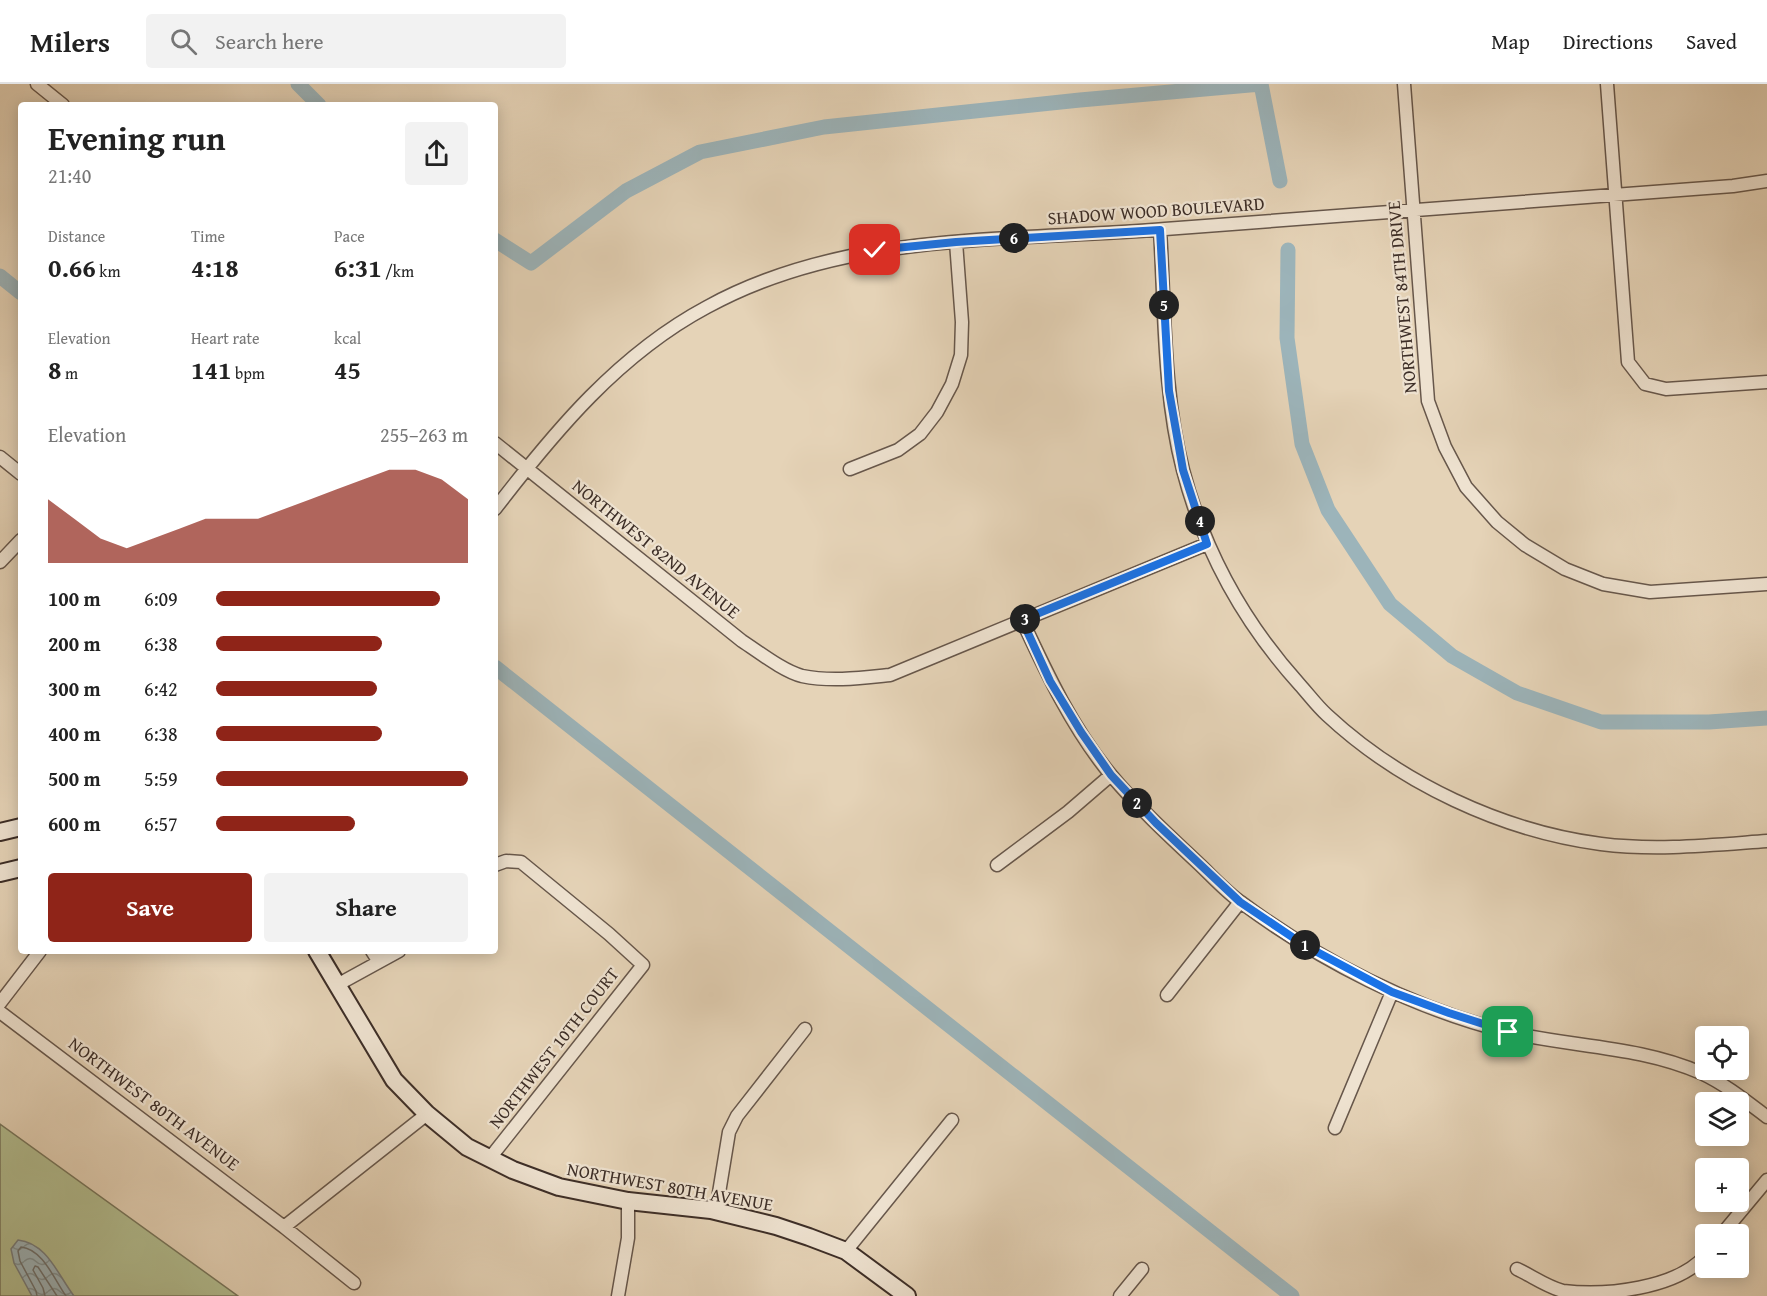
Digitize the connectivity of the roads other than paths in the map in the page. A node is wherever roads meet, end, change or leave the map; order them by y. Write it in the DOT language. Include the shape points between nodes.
graph roads {
  1 [pos="37,84"];
  2 [pos="1404,84"];
  3 [pos="1607,84"];
  4 [pos="59,102"];
  5 [pos="1767,181"];
  6 [pos="1614,194"];
  7 [pos="1412,209"];
  8 [pos="1160,230"];
  9 [pos="956,242"];
  10 [pos="1767,382"];
  11 [pos="498,445"];
  12 [pos="0,457"];
  13 [pos="527,467"];
  14 [pos="850,469"];
  15 [pos="18,472"];
  16 [pos="498,504"];
  17 [pos="18,543"];
  18 [pos="1207,544"];
  19 [pos="0,562"];
  20 [pos="1767,584"];
  21 [pos="1022,620"];
  22 [pos="1111,775"];
  23 [pos="18,828"];
  24 [pos="0,831"];
  25 [pos="1767,841"];
  26 [pos="498,864"];
  27 [pos="997,865"];
  28 [pos="18,869"];
  29 [pos="0,873"];
  30 [pos="1240,902"];
  31 [pos="38,954"];
  32 [pos="319,954"];
  33 [pos="376,956"];
  34 [pos="337,985"];
  35 [pos="1392,992"];
  36 [pos="1167,995"];
  37 [pos="0,1003"];
  38 [pos="0,1012"];
  39 [pos="805,1029"];
  40 [pos="427,1114"];
  41 [pos="1767,1117"];
  42 [pos="951,1120"];
  43 [pos="1335,1128"];
  44 [pos="490,1158"];
  45 [pos="1767,1180"];
  46 [pos="628,1201"];
  47 [pos="716,1211"];
  48 [pos="1730,1224"];
  49 [pos="284,1227"];
  50 [pos="846,1251"];
  51 [pos="1695,1263"];
  52 [pos="1142,1269"];
  53 [pos="1517,1269"];
  54 [pos="354,1283"];
  55 [pos="618,1296"];
  56 [pos="907,1296"];
  57 [pos="1120,1296"];
  1 -- 4 [label="street"];
  2 -- 7 [label="street, NORTHWEST 84TH DRIVE"];
  3 -- 6 [label="street"];
  5 -- 6 [label="street, SHADOW WOOD BOULEVARD"];
  6 -- 7 [label="street, SHADOW WOOD BOULEVARD"];
  6 -- 10 [label="street" via="1628,362 1645,384 1666,389"];
  7 -- 8 [label="street, SHADOW WOOD BOULEVARD"];
  7 -- 20 [label="street, NORTHWEST 84TH DRIVE" via="1428,402 1466,487 1497,522 1525,545 1565,569 1603,584 1650,592"];
  8 -- 9 [label="street, SHADOW WOOD BOULEVARD"];
  8 -- 18 [label="street" via="1169,391 1183,470"];
  9 -- 13 [label="street, SHADOW WOOD BOULEVARD" via="875,250 817,263 707,306 658,338 607,380"];
  9 -- 14 [label="street" via="962,333 961,355 952,384 920,434 898,450"];
  11 -- 13 [label="street, NORTHWEST 82ND AVENUE"];
  12 -- 15 [label="street"];
  13 -- 16 [label="street, SHADOW WOOD BOULEVARD"];
  13 -- 21 [label="street, NORTHWEST 82ND AVENUE" via="742,641 800,675 840,680 890,675"];
  17 -- 19 [label="street"];
  18 -- 21 [label="street, NORTHWEST 82ND AVENUE"];
  18 -- 25 [label="street" via="1240,607 1281,664 1318,706 1375,754 1426,785 1478,810 1527,827 1601,844 1670,848"];
  21 -- 22 [label="street" via="1050,681"];
  22 -- 27 [label="street"];
  22 -- 30 [label="street"];
  23 -- 24 [label="street"];
  26 -- 44 [label="street, NORTHWEST 10TH COURT" via="521,862 643,965"];
  28 -- 29 [label="street"];
  30 -- 35 [label="street" via="1304,945"];
  30 -- 36 [label="street"];
  31 -- 37 [label="street"];
  32 -- 34 [label="street, NORTHWEST 80TH AVENUE"];
  33 -- 34 [label="street"];
  34 -- 40 [label="street, NORTHWEST 80TH AVENUE" via="394,1080"];
  35 -- 41 [label="street" via="1508,1032 1661,1059 1701,1073"];
  35 -- 43 [label="street"];
  38 -- 49 [label="street, NORTHWEST 80TH AVENUE"];
  39 -- 47 [label="street" via="737,1116 729,1132"];
  40 -- 44 [label="street, NORTHWEST 80TH AVENUE" via="467,1147"];
  40 -- 49 [label="street"];
  42 -- 50 [label="street"];
  44 -- 46 [label="street, NORTHWEST 80TH AVENUE" via="559,1187"];
  45 -- 48 [label="street"];
  46 -- 47 [label="street, NORTHWEST 80TH AVENUE"];
  46 -- 55 [label="street" via="628,1238"];
  47 -- 50 [label="street, NORTHWEST 80TH AVENUE" via="776,1226"];
  49 -- 54 [label="street, NORTHWEST 80TH AVENUE"];
  50 -- 56 [label="street, NORTHWEST 80TH AVENUE"];
  51 -- 53 [label="street" via="1646,1290 1615,1296 1563,1291"];
  52 -- 57 [label="street"];
}
